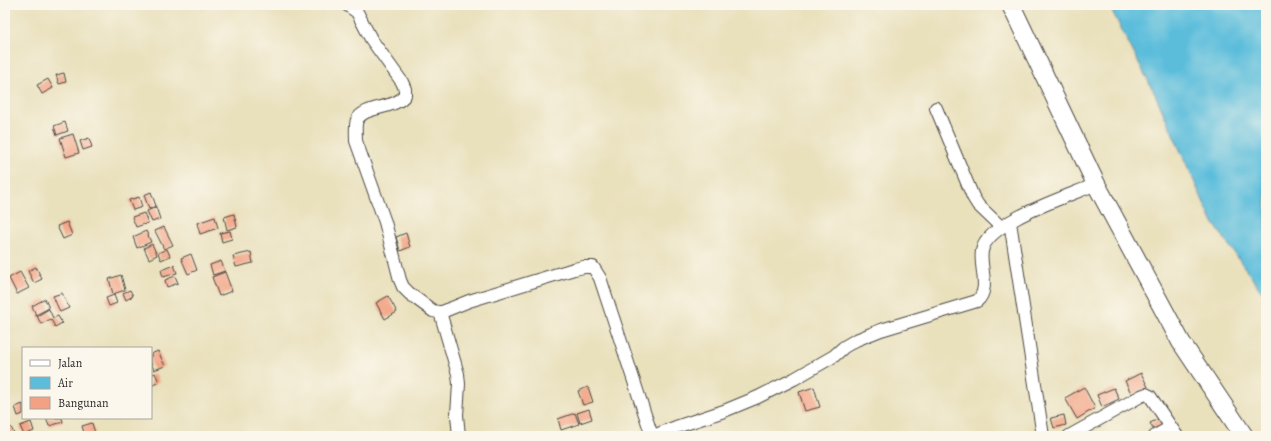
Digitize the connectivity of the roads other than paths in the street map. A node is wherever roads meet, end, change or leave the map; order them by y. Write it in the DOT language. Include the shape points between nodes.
graph roads {
  1 [pos="347,5"];
  2 [pos="1011,5"];
  3 [pos="936,108"];
  4 [pos="1096,184"];
  5 [pos="1006,224"];
  6 [pos="440,312"];
  7 [pos="1174,432"];
  8 [pos="459,436"];
  9 [pos="653,436"];
  10 [pos="1043,436"];
  11 [pos="1069,436"];
  12 [pos="1155,436"];
  13 [pos="1244,436"];
  1 -- 6 [label="street" via="357,12 371,39 402,82 405,92 399,102 359,117 355,125 356,142 385,222 400,280 417,300 433,311"];
  2 -- 4 [label="main road"];
  3 -- 5 [label="street" via="973,197 978,205"];
  4 -- 5 [label="street" via="1041,206"];
  4 -- 13 [label="main road" via="1182,342"];
  5 -- 9 [label="street" via="983,246 984,286 977,301 861,338 794,379 758,397"];
  5 -- 10 [label="street"];
  6 -- 8 [label="street" via="458,374"];
  6 -- 9 [label="street" via="574,269 593,267 600,278"];
  7 -- 11 [label="street" via="1150,396 1146,394"];
  7 -- 12 [label="street"];
}
